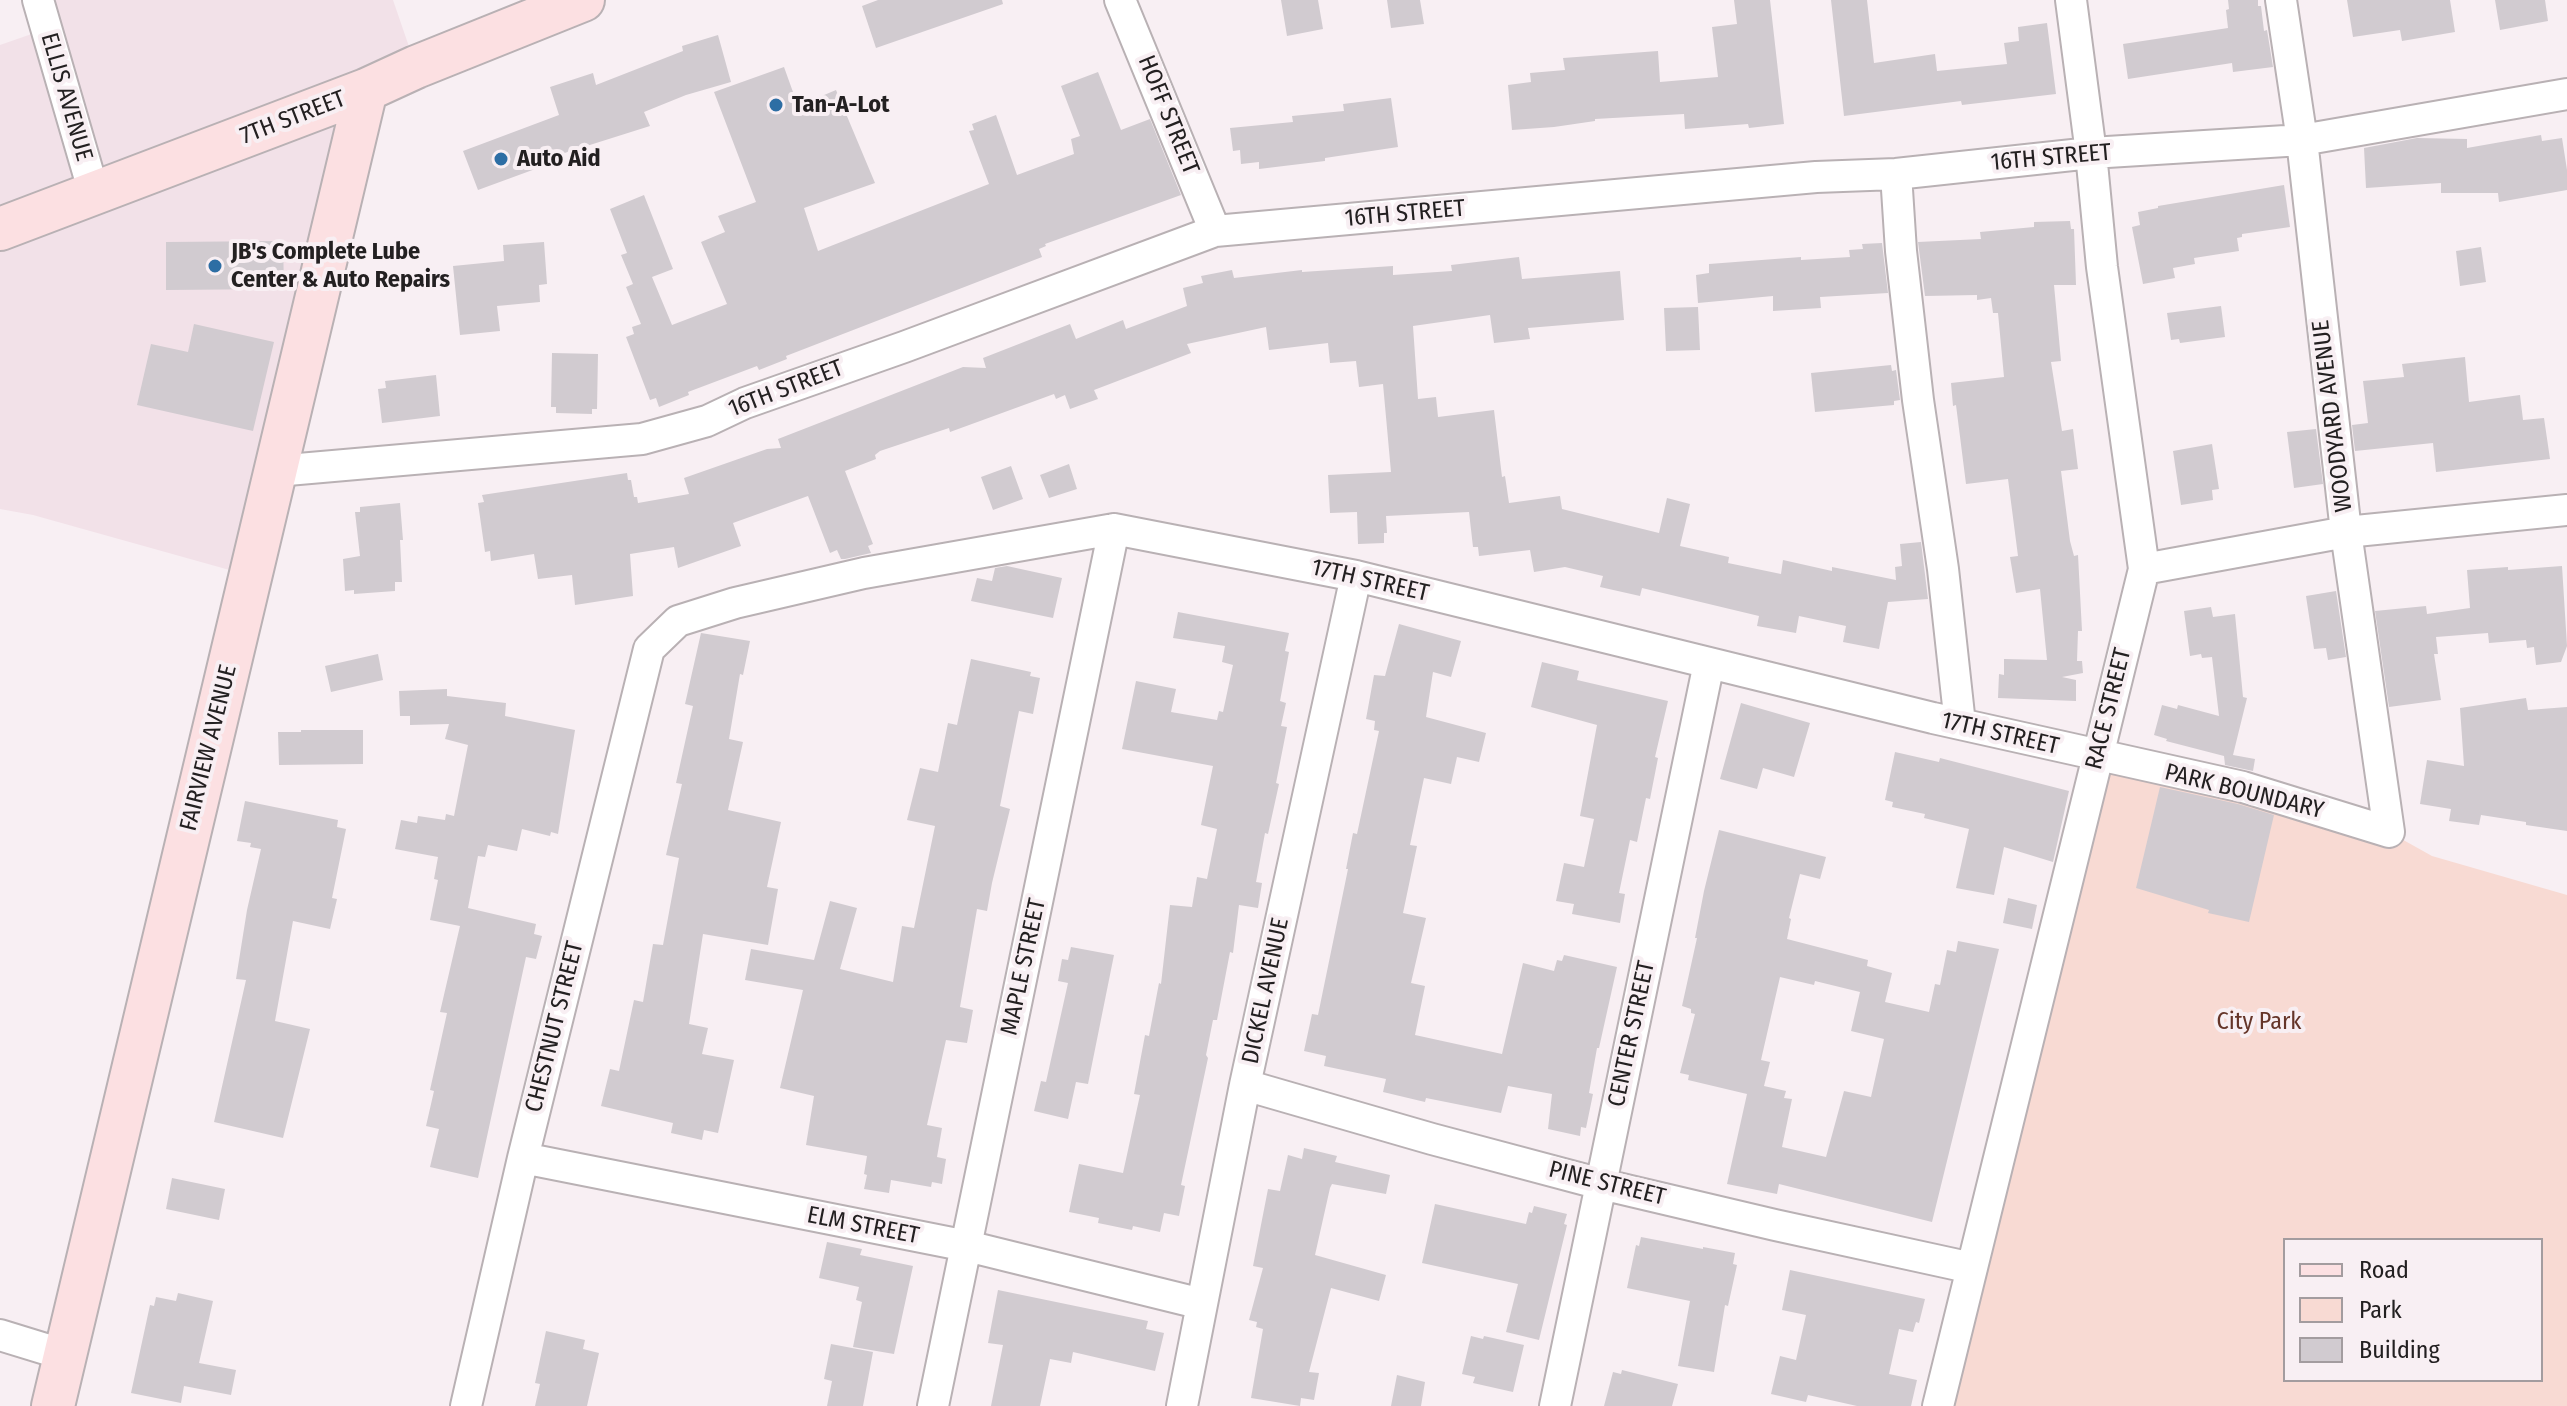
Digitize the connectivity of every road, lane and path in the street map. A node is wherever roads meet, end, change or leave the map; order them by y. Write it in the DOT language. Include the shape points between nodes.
graph roads {
  1 [pos="38,0"];
  2 [pos="583,0"];
  3 [pos="1120,0"];
  4 [pos="2071,0"];
  5 [pos="2281,0"];
  6 [pos="366,90"];
  7 [pos="2567,94"];
  8 [pos="2302,140"];
  9 [pos="2091,153"];
  10 [pos="1896,174"];
  11 [pos="94,193"];
  12 [pos="0,229"];
  13 [pos="1215,231"];
  14 [pos="276,471"];
  15 [pos="2567,510"];
  16 [pos="1114,529"];
  17 [pos="2346,532"];
  18 [pos="2144,569"];
  19 [pos="1356,576"];
  20 [pos="649,649"];
  21 [pos="1709,663"];
  22 [pos="1960,724"];
  23 [pos="2097,757"];
  24 [pos="2389,832"];
  25 [pos="1245,1085"];
  26 [pos="523,1158"];
  27 [pos="1601,1184"];
  28 [pos="967,1246"];
  29 [pos="1972,1268"];
  30 [pos="1202,1304"];
  31 [pos="0,1335"];
  32 [pos="65,1355"];
  33 [pos="53,1406"];
  34 [pos="466,1406"];
  35 [pos="933,1406"];
  36 [pos="1182,1406"];
  37 [pos="1555,1406"];
  38 [pos="1938,1406"];
  1 -- 11 [label="street, ELLIS AVENUE"];
  2 -- 6 [label="street, 7TH STREET"];
  3 -- 13 [label="street, HOFF STREET"];
  4 -- 9 [label="street, RACE STREET"];
  5 -- 8 [label="street, WOODYARD AVENUE"];
  6 -- 11 [label="street, 7TH STREET"];
  6 -- 14 [label="street, FAIRVIEW AVENUE"];
  7 -- 8 [label="street, 16TH STREET"];
  8 -- 9 [label="street, 16TH STREET"];
  8 -- 17 [label="street, WOODYARD AVENUE"];
  9 -- 10 [label="street, 16TH STREET"];
  9 -- 18 [label="street, RACE STREET"];
  10 -- 13 [label="street, 16TH STREET"];
  10 -- 22 [label="street"];
  11 -- 12 [label="street, 7TH STREET"];
  13 -- 14 [label="street, 16TH STREET" via="707,421 642,439"];
  14 -- 32 [label="street, FAIRVIEW AVENUE"];
  15 -- 17 [label="street"];
  16 -- 19 [label="street, 17TH STREET"];
  16 -- 20 [label="street, 17TH STREET" via="864,573 735,603 678,621"];
  16 -- 28 [label="street, MAPLE STREET"];
  17 -- 18 [label="street"];
  17 -- 24 [label="street, WOODYARD AVENUE"];
  18 -- 23 [label="street, RACE STREET"];
  19 -- 21 [label="street, 17TH STREET"];
  19 -- 25 [label="street, DICKEL AVENUE"];
  20 -- 26 [label="street, CHESTNUT STREET"];
  21 -- 22 [label="street, 17TH STREET"];
  21 -- 27 [label="street, CENTER STREET"];
  22 -- 23 [label="street, 17TH STREET"];
  23 -- 24 [label="street, PARK BOUNDARY" via="2243,787"];
  23 -- 29 [label="street, RACE STREET"];
  25 -- 27 [label="street, PINE STREET"];
  25 -- 30 [label="street, DICKEL AVENUE"];
  26 -- 28 [label="street, ELM STREET"];
  26 -- 34 [label="street, CHESTNUT STREET"];
  27 -- 29 [label="street, PINE STREET"];
  27 -- 37 [label="street, CENTER STREET"];
  28 -- 30 [label="street, ELM STREET"];
  28 -- 35 [label="street, MAPLE STREET"];
  29 -- 38 [label="street, RACE STREET"];
  30 -- 36 [label="street, DICKEL AVENUE"];
  31 -- 32 [label="street"];
  32 -- 33 [label="street, FAIRVIEW AVENUE"];
}
